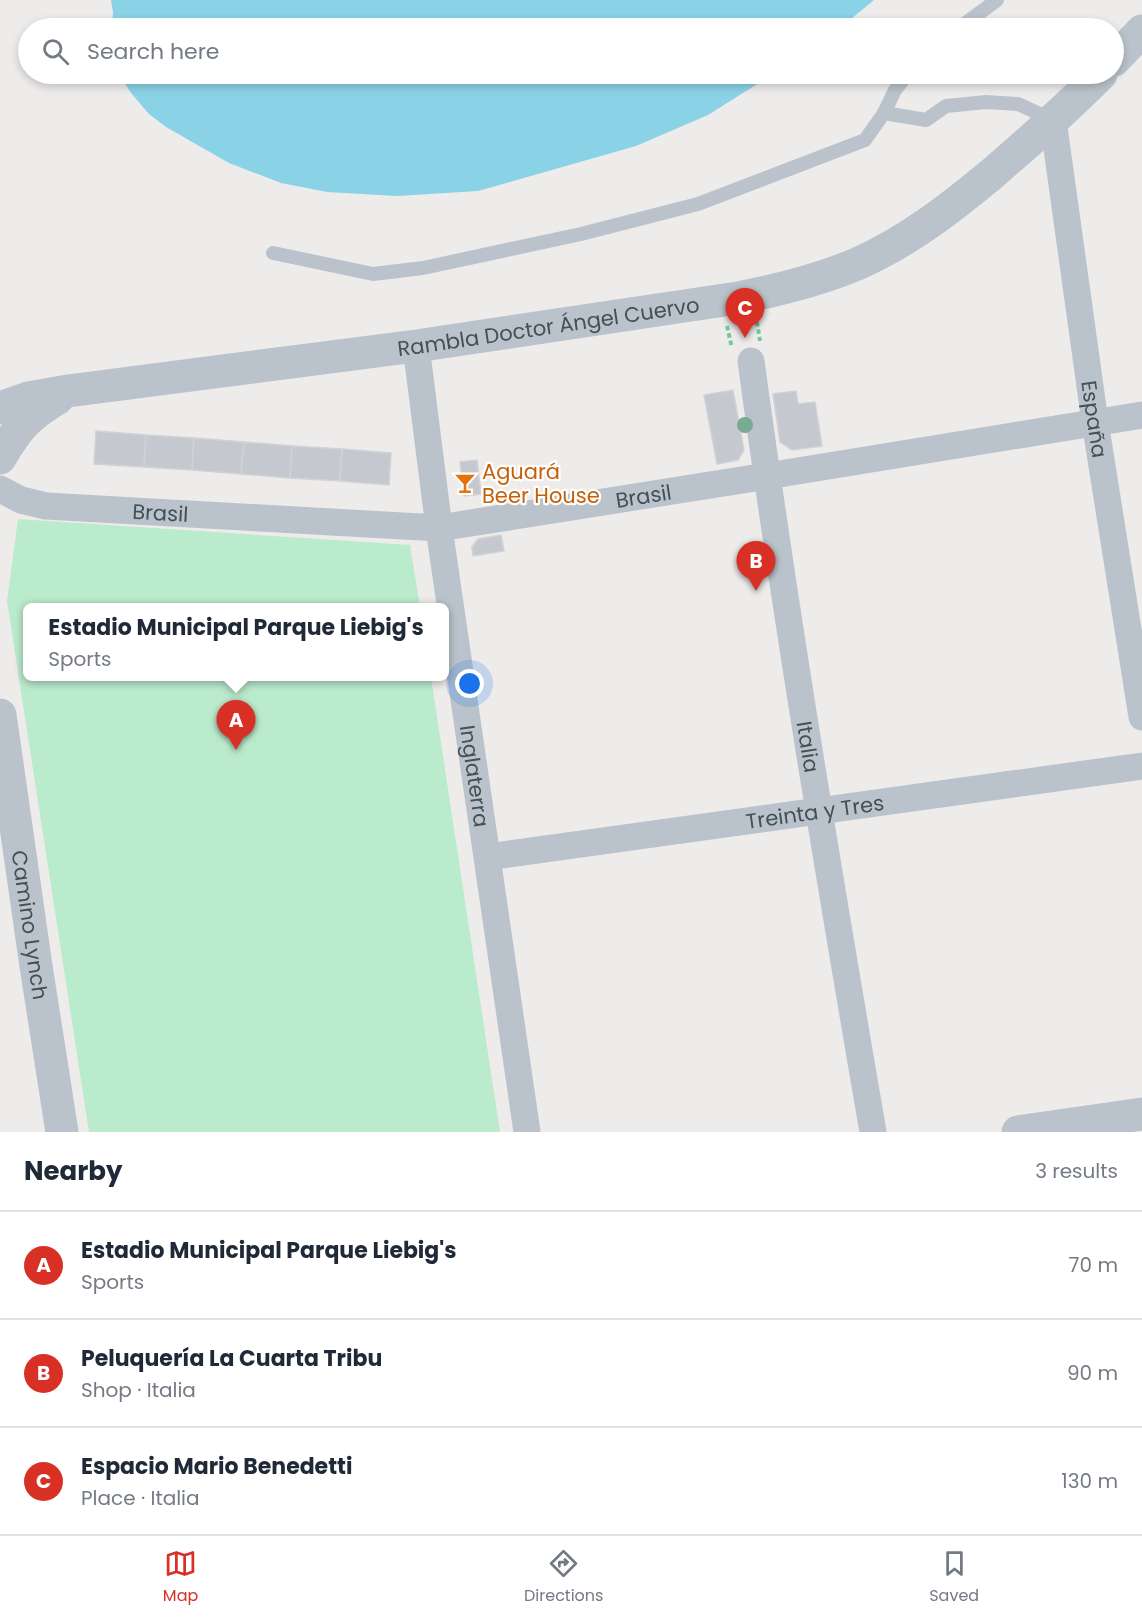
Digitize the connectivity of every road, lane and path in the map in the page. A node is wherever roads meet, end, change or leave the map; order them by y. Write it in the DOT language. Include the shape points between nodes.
graph roads {
  1 [pos="997,0"];
  2 [pos="973,18"];
  3 [pos="1142,31"];
  4 [pos="1124,49"];
  5 [pos="900,84"];
  6 [pos="1091,84"];
  7 [pos="884,113"];
  8 [pos="1053,120"];
  9 [pos="273,253"];
  10 [pos="416,346"];
  11 [pos="751,361"];
  12 [pos="68,391"];
  13 [pos="0,408"];
  14 [pos="1142,415"];
  15 [pos="1095,422"];
  16 [pos="0,458"];
  17 [pos="767,476"];
  18 [pos="0,489"];
  19 [pos="439,528"];
  20 [pos="0,715"];
  21 [pos="1142,717"];
  22 [pos="1142,766"];
  23 [pos="819,811"];
  24 [pos="488,857"];
  25 [pos="1142,1114"];
  26 [pos="62,1132"];
  27 [pos="527,1132"];
  28 [pos="873,1132"];
  29 [pos="1018,1132"];
  1 -- 2 [label="lane"];
  3 -- 4 [label="street"];
  5 -- 7 [label="lane"];
  6 -- 8 [label="street, Rambla Doctor Ángel Cuervo"];
  7 -- 8 [label="lane" via="926,120 946,106 986,102 1018,104"];
  7 -- 9 [label="lane" via="866,140 698,204 581,234 423,268 373,274"];
  8 -- 10 [label="street, Rambla Doctor Ángel Cuervo" via="974,189 917,231 828,276 738,298"];
  8 -- 15 [label="street, España"];
  10 -- 12 [label="street, Rambla Doctor Ángel Cuervo"];
  10 -- 19 [label="street, Inglaterra"];
  11 -- 17 [label="street, Italia"];
  12 -- 13 [label="street, Rambla Doctor Ángel Cuervo"];
  12 -- 16 [label="street" via="35,412 14,434"];
  14 -- 15 [label="street, Brasil"];
  15 -- 17 [label="street, Brasil"];
  15 -- 21 [label="street, España"];
  17 -- 19 [label="street, Brasil"];
  17 -- 23 [label="street, Italia"];
  18 -- 19 [label="street, Brasil" via="21,500 46,506"];
  19 -- 24 [label="street, Inglaterra"];
  20 -- 26 [label="street, Camino Lynch"];
  22 -- 23 [label="street, Treinta y Tres"];
  23 -- 24 [label="street, Treinta y Tres"];
  23 -- 28 [label="street, Italia"];
  24 -- 27 [label="street, Inglaterra"];
  25 -- 29 [label="street"];
}
